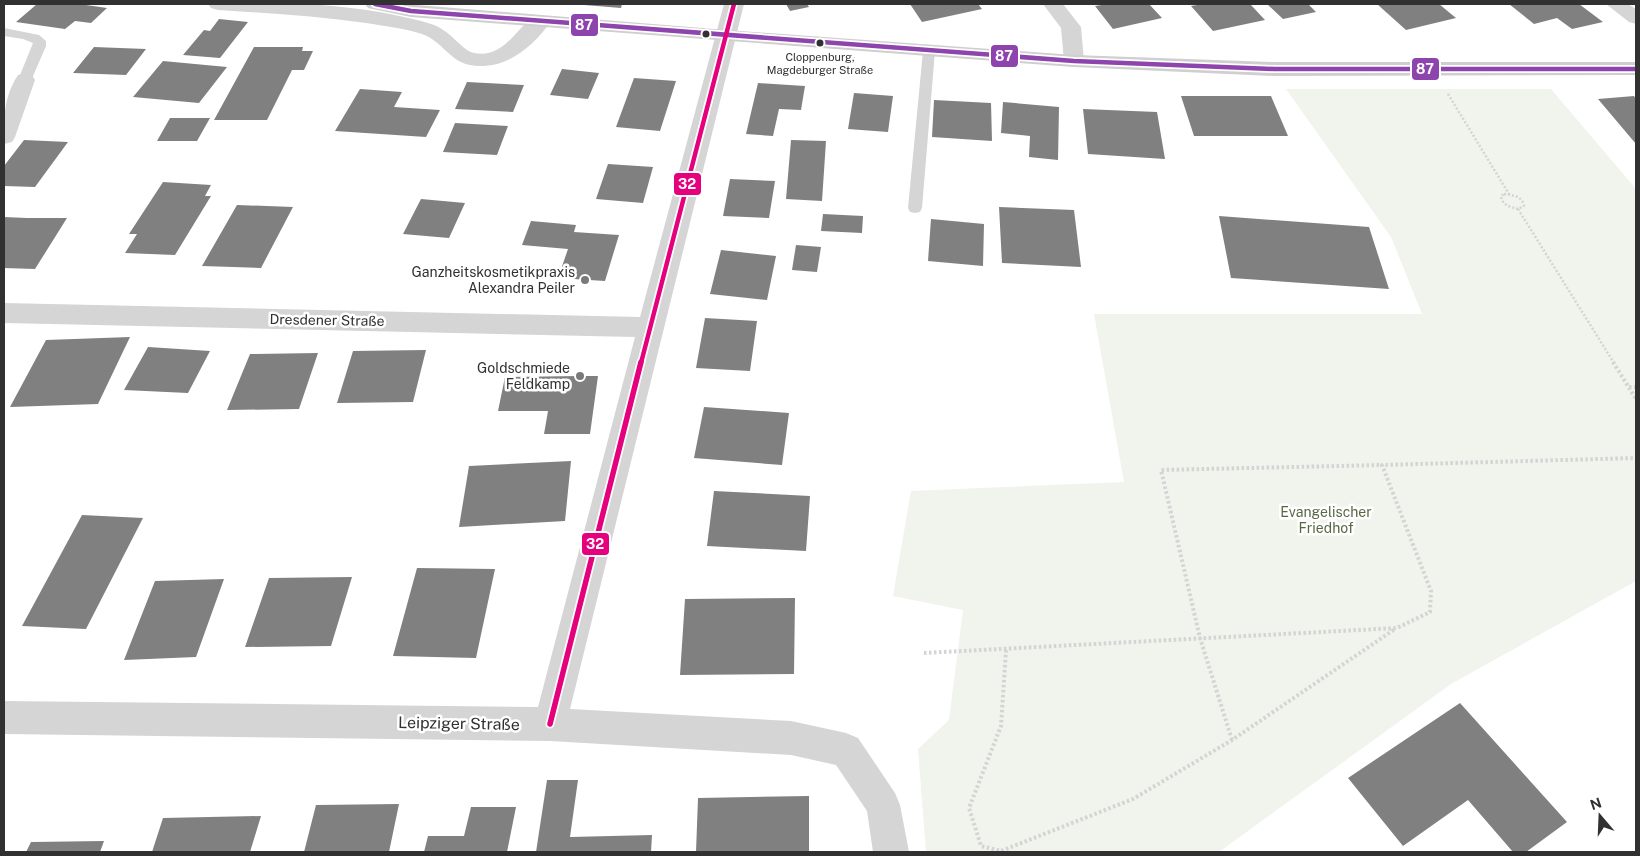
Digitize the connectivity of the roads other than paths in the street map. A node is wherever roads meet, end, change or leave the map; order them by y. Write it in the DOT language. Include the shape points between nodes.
graph roads {
  1 [pos="218,4"];
  2 [pos="375,4"];
  3 [pos="734,4"];
  4 [pos="1053,4"];
  5 [pos="1616,4"];
  6 [pos="1636,18"];
  7 [pos="541,21"];
  8 [pos="4,32"];
  9 [pos="727,36"];
  10 [pos="929,51"];
  11 [pos="1074,60"];
  12 [pos="1636,69"];
  13 [pos="24,80"];
  14 [pos="4,137"];
  15 [pos="914,208"];
  16 [pos="4,313"];
  17 [pos="650,326"];
  18 [pos="4,718"];
  19 [pos="550,724"];
  20 [pos="891,852"];
  1 -- 7 [label="street" via="303,10 401,23 437,34 458,55 482,60 501,55 519,45"];
  2 -- 7 [label="street" via="411,11"];
  3 -- 9 [label="street"];
  4 -- 11 [label="street" via="1071,27"];
  5 -- 6 [label="street"];
  7 -- 9 [label="street"];
  8 -- 13 [label="lane" via="27,34 40,43 40,49 26,68"];
  9 -- 10 [label="street"];
  9 -- 17 [label="street"];
  10 -- 11 [label="street"];
  10 -- 15 [label="lane"];
  11 -- 12 [label="street" via="1274,69"];
  13 -- 14 [label="street"];
  16 -- 17 [label="street, Dresdener Straße"];
  17 -- 19 [label="street"];
  18 -- 19 [label="street, Leipziger Straße"];
  19 -- 20 [label="street, Leipziger Straße" via="791,738 846,750 883,806"];
}
